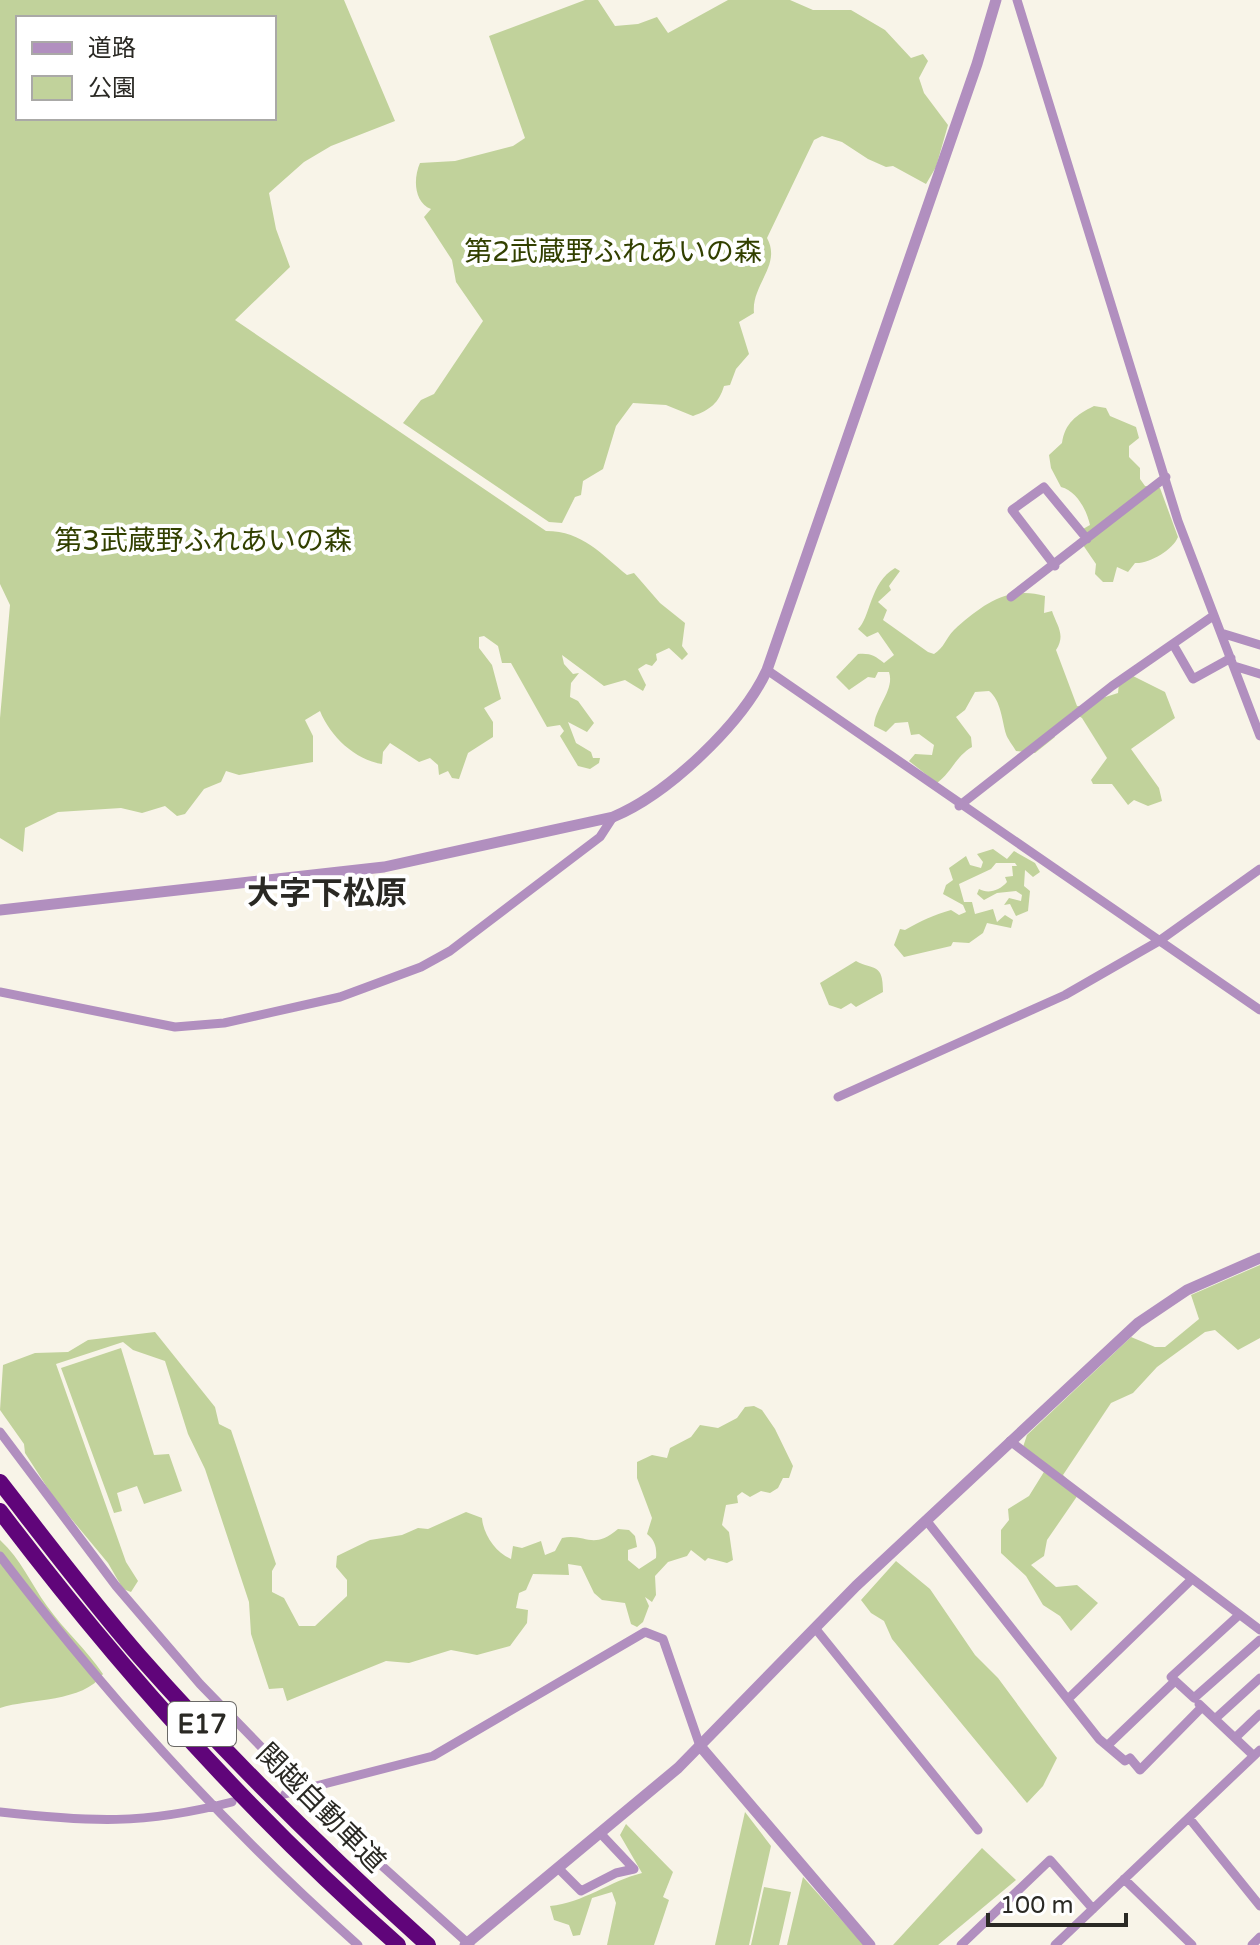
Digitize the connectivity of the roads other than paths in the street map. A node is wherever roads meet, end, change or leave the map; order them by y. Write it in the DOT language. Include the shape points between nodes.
graph roads {
  1 [pos="996,0"];
  2 [pos="1017,0"];
  3 [pos="1166,477"];
  4 [pos="1087,539"];
  5 [pos="1055,566"];
  6 [pos="1011,597"];
  7 [pos="1213,616"];
  8 [pos="1221,633"];
  9 [pos="1260,645"];
  10 [pos="1174,646"];
  11 [pos="1232,662"];
  12 [pos="767,670"];
  13 [pos="1260,674"];
  14 [pos="1260,736"];
  15 [pos="959,806"];
  16 [pos="613,817"];
  17 [pos="1260,869"];
  18 [pos="0,910"];
  19 [pos="1159,941"];
  20 [pos="0,992"];
  21 [pos="1260,1010"];
  22 [pos="838,1097"];
  23 [pos="1260,1258"];
  24 [pos="0,1432"];
  25 [pos="1010,1441"];
  26 [pos="0,1482"];
  27 [pos="0,1511"];
  28 [pos="926,1520"];
  29 [pos="0,1556"];
  30 [pos="1191,1580"];
  31 [pos="1239,1615"];
  32 [pos="815,1628"];
  33 [pos="1260,1630"];
  34 [pos="1260,1640"];
  35 [pos="1260,1678"];
  36 [pos="1175,1681"];
  37 [pos="1194,1698"];
  38 [pos="1068,1699"];
  39 [pos="1202,1707"];
  40 [pos="1260,1714"];
  41 [pos="1216,1718"];
  42 [pos="1236,1737"];
  43 [pos="1109,1744"];
  44 [pos="700,1746"];
  45 [pos="1257,1753"];
  46 [pos="304,1790"];
  47 [pos="285,1794"];
  48 [pos="232,1802"];
  49 [pos="215,1806"];
  50 [pos="0,1812"];
  51 [pos="1189,1818"];
  52 [pos="978,1830"];
  53 [pos="601,1834"];
  54 [pos="558,1868"];
  55 [pos="1124,1879"];
  56 [pos="1260,1906"];
  57 [pos="1093,1909"];
  58 [pos="1260,1937"];
  59 [pos="468,1944"];
  60 [pos="358,1945"];
  61 [pos="398,1945"];
  62 [pos="428,1945"];
  63 [pos="870,1945"];
  64 [pos="961,1945"];
  65 [pos="1055,1945"];
  66 [pos="1192,1945"];
  67 [pos="1252,1945"];
  1 -- 12 [label="street"];
  2 -- 3 [label="street"];
  3 -- 4 [label="street"];
  3 -- 7 [label="street"];
  4 -- 5 [label="street"];
  4 -- 5 [label="street" via="1044,487 1012,510"];
  5 -- 6 [label="street"];
  7 -- 8 [label="street"];
  7 -- 10 [label="street"];
  8 -- 9 [label="street"];
  8 -- 11 [label="street"];
  10 -- 11 [label="street" via="1193,679"];
  10 -- 15 [label="street" via="1112,686"];
  11 -- 13 [label="street"];
  11 -- 14 [label="street"];
  12 -- 15 [label="street"];
  12 -- 16 [label="street" via="737,718 675,776"];
  15 -- 19 [label="street"];
  16 -- 18 [label="street" via="384,867"];
  16 -- 20 [label="street" via="600,837 450,951 340,997 224,1023 175,1027"];
  17 -- 19 [label="street"];
  19 -- 21 [label="street"];
  19 -- 22 [label="street" via="1065,995"];
  23 -- 25 [label="street" via="1187,1290 1138,1323"];
  24 -- 46 [label="street" via="144,1620"];
  25 -- 28 [label="street"];
  25 -- 30 [label="street"];
  26 -- 62 [label="highway, 関越自動車道 / E17" via="139,1656 290,1815"];
  27 -- 61 [label="highway, 関越自動車道 / E17" via="162,1712"];
  28 -- 32 [label="street"];
  28 -- 38 [label="street"];
  29 -- 49 [label="street" via="105,1688"];
  30 -- 31 [label="street"];
  30 -- 38 [label="street"];
  31 -- 33 [label="street"];
  31 -- 36 [label="street" via="1171,1677"];
  32 -- 44 [label="street"];
  32 -- 52 [label="street"];
  34 -- 37 [label="street"];
  35 -- 41 [label="street"];
  36 -- 37 [label="street"];
  36 -- 43 [label="street"];
  37 -- 39 [label="street"];
  38 -- 43 [label="street" via="1099,1739"];
  39 -- 41 [label="street"];
  39 -- 43 [label="street" via="1140,1770"];
  40 -- 42 [label="street"];
  41 -- 42 [label="street"];
  42 -- 45 [label="street"];
  44 -- 46 [label="street" via="663,1639 645,1632 433,1756"];
  44 -- 53 [label="street"];
  44 -- 63 [label="street"];
  45 -- 51 [label="street"];
  46 -- 47 [label="street"];
  46 -- 59 [label="street"];
  48 -- 49 [label="street"];
  49 -- 50 [label="street" via="127,1821"];
  49 -- 60 [label="street"];
  51 -- 55 [label="street"];
  51 -- 56 [label="street"];
  53 -- 54 [label="street"];
  53 -- 54 [label="street" via="634,1869 581,1891"];
  54 -- 59 [label="street"];
  55 -- 57 [label="street"];
  55 -- 66 [label="street"];
  57 -- 64 [label="street" via="1050,1860"];
  57 -- 65 [label="street"];
  58 -- 67 [label="street"];
}
